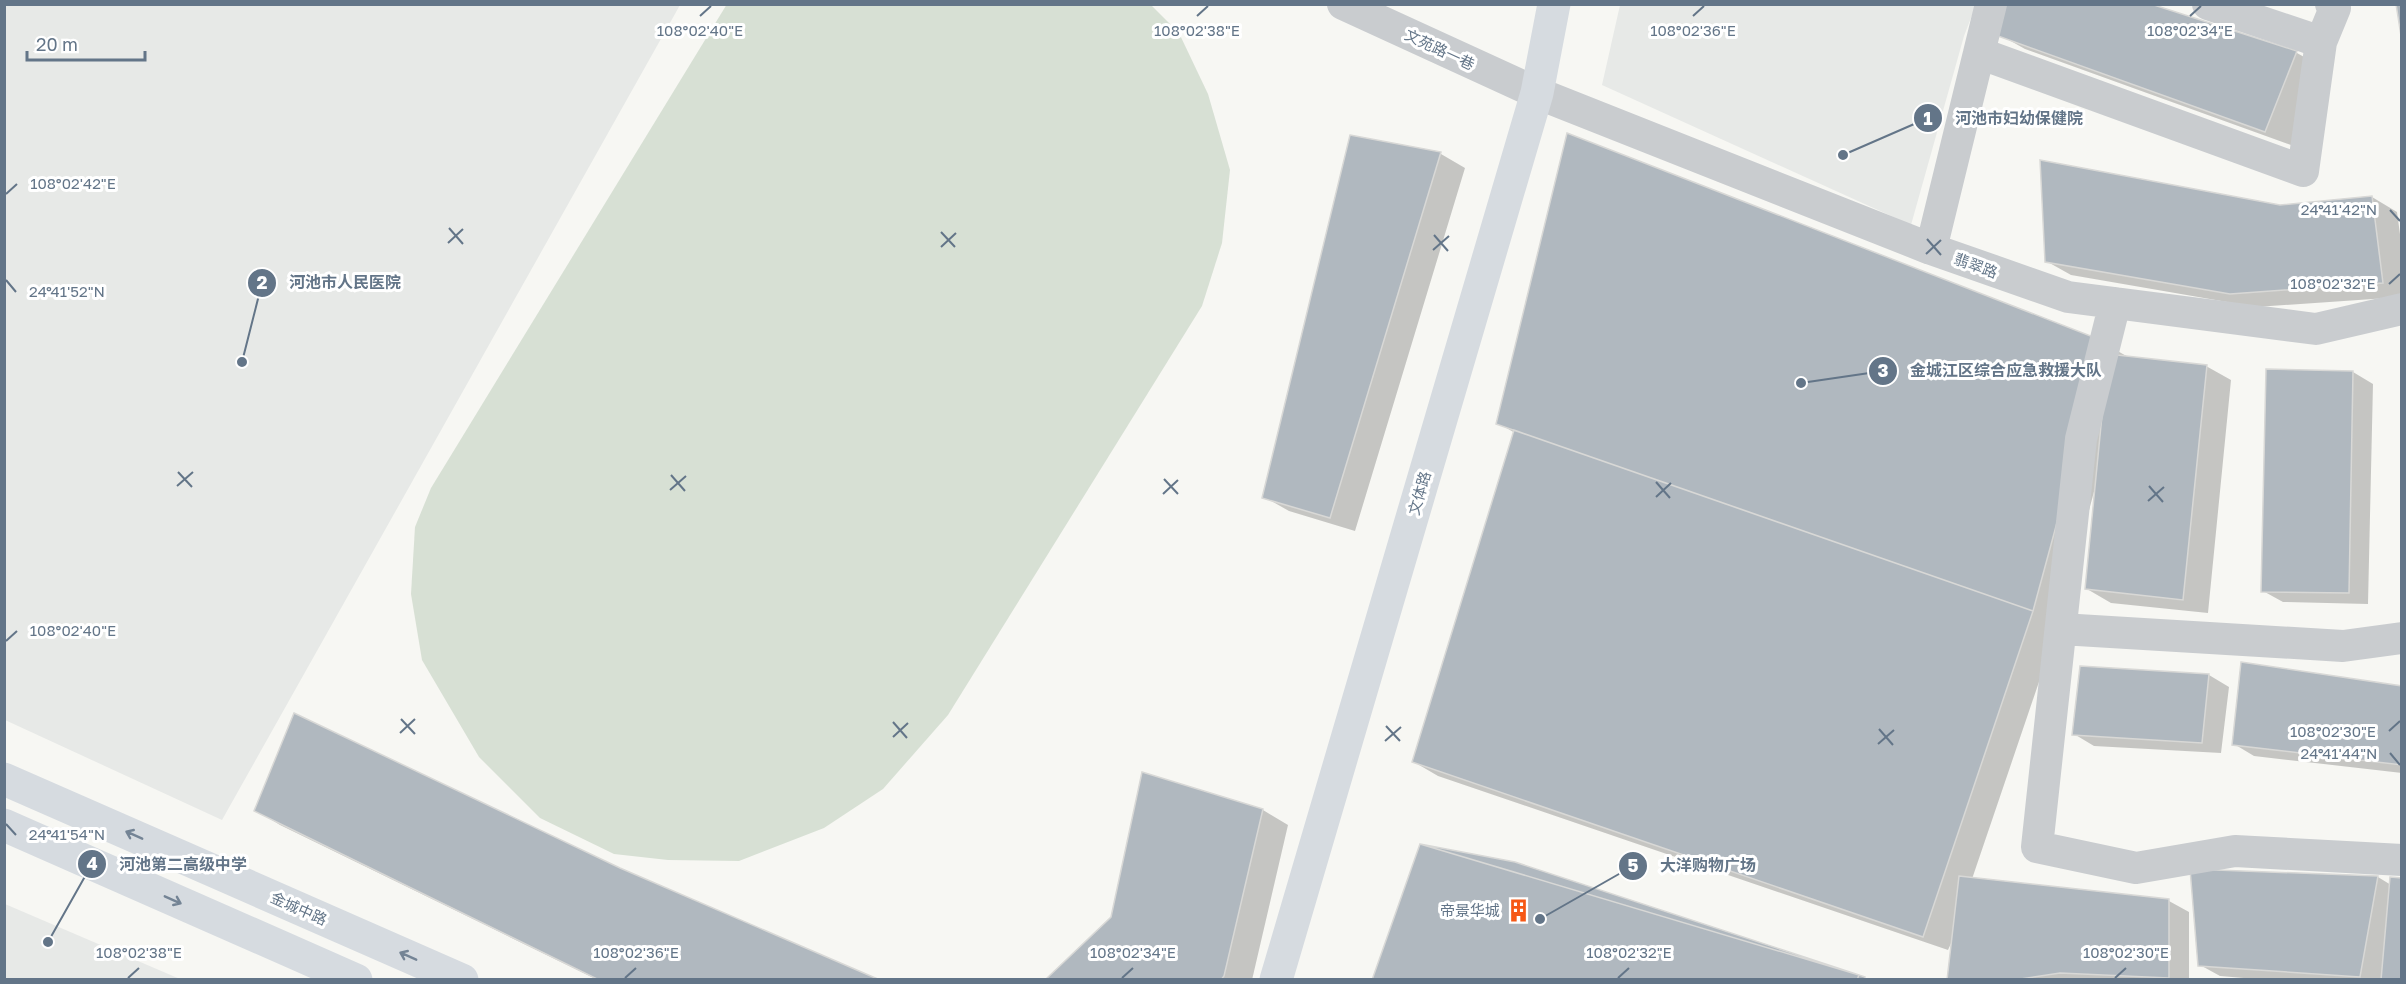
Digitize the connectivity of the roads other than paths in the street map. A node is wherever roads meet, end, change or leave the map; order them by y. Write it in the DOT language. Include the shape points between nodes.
graph roads {
  1 [pos="1343,4"];
  2 [pos="1554,4"];
  3 [pos="1991,4"];
  4 [pos="2208,4"];
  5 [pos="2334,6"];
  6 [pos="2321,42"];
  7 [pos="1979,53"];
  8 [pos="1537,93"];
  9 [pos="1930,249"];
  10 [pos="2115,303"];
  11 [pos="2402,309"];
  12 [pos="2061,629"];
  13 [pos="2402,638"];
  14 [pos="4,779"];
  15 [pos="4,825"];
  16 [pos="2402,860"];
  17 [pos="356,980"];
  18 [pos="462,980"];
  19 [pos="1276,980"];
  1 -- 8 [label="street, 文苑路一巷"];
  2 -- 8 [label="main road, 文体路"];
  3 -- 7 [label="street"];
  4 -- 6 [label="street"];
  5 -- 6 [label="street"];
  6 -- 7 [label="street" via="2303,171"];
  7 -- 9 [label="street"];
  8 -- 9 [label="street, 翡翠路"];
  8 -- 19 [label="main road, 文体路"];
  9 -- 10 [label="street, 翡翠路" via="2068,297"];
  10 -- 11 [label="street, 翡翠路" via="2316,329"];
  10 -- 12 [label="street" via="2082,439"];
  12 -- 13 [label="street" via="2343,646"];
  12 -- 16 [label="street" via="2037,847 2136,867 2235,851"];
  18 -- 14 [label="main road, 金城中路, one-way"];
  15 -- 17 [label="main road, one-way"];
}
